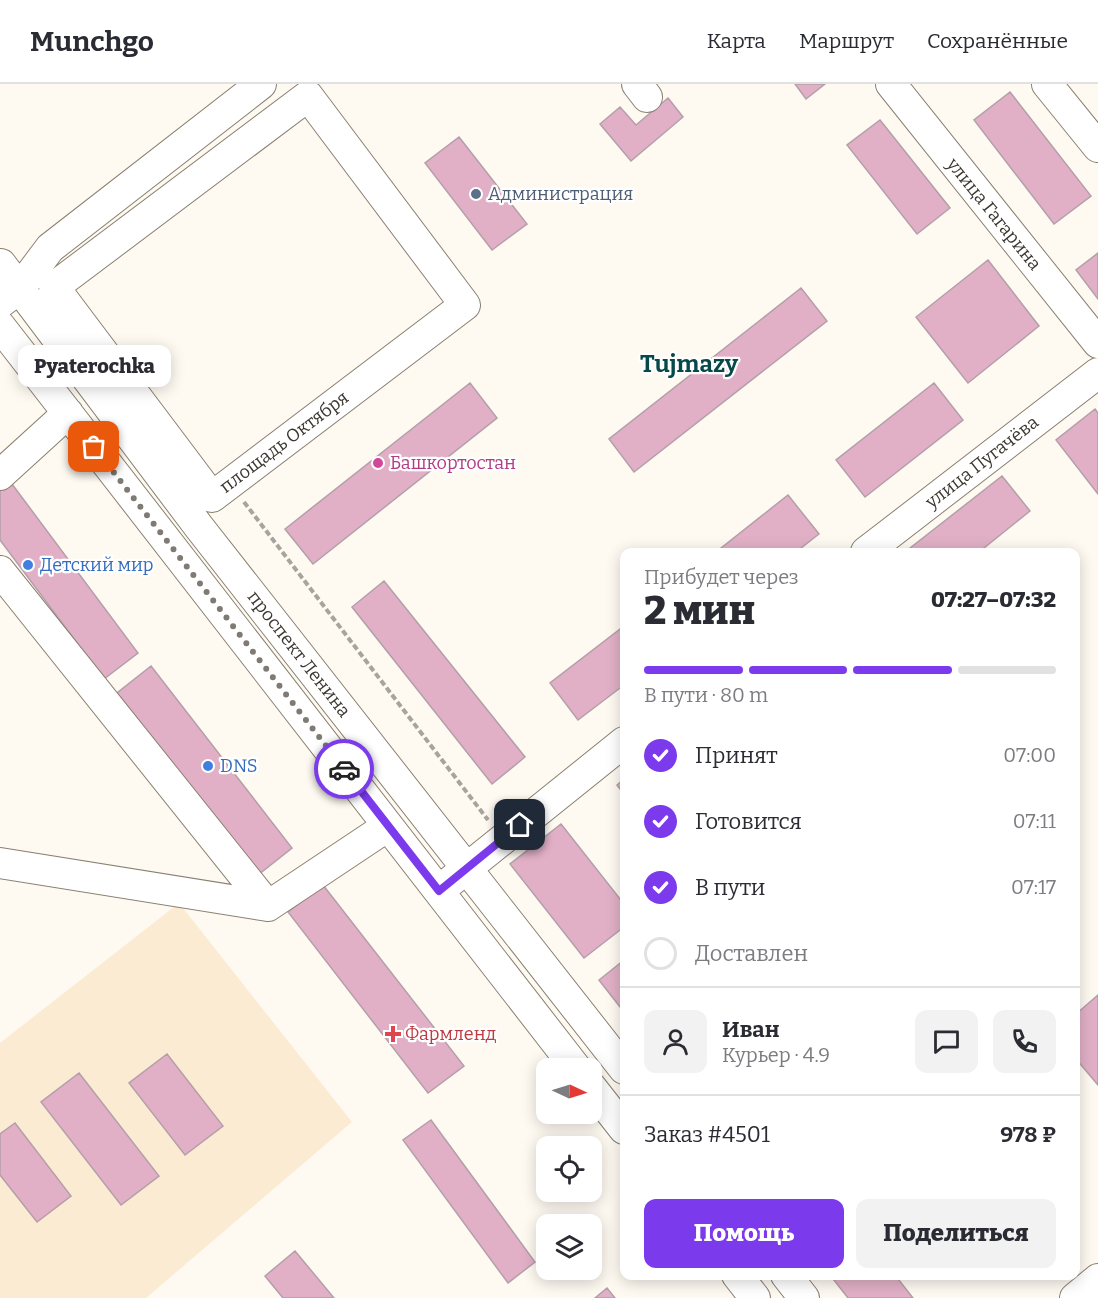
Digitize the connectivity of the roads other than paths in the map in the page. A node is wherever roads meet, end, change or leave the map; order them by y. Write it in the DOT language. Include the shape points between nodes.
graph roads {
  1 [pos="261,84"];
  2 [pos="891,84"];
  3 [pos="1047,84"];
  4 [pos="1098,147"];
  5 [pos="50,248"];
  6 [pos="1,264"];
  7 [pos="10,296"];
  8 [pos="0,326"];
  9 [pos="1098,343"];
  10 [pos="1098,373"];
  11 [pos="68,413"];
  12 [pos="0,475"];
  13 [pos="230,483"];
  14 [pos="871,548"];
  15 [pos="0,571"];
  16 [pos="620,745"];
  17 [pos="388,826"];
  18 [pos="0,863"];
  19 [pos="466,868"];
  20 [pos="439,891"];
  21 [pos="268,906"];
  22 [pos="568,1058"];
  23 [pos="620,1064"];
  24 [pos="602,1101"];
  25 [pos="620,1124"];
  26 [pos="1098,1279"];
  27 [pos="741,1280"];
  28 [pos="790,1280"];
  29 [pos="755,1298"];
  30 [pos="804,1298"];
  31 [pos="1075,1298"];
  1 -- 5 [label="street"];
  2 -- 9 [label="street, улица Гагарина"];
  3 -- 4 [label="street"];
  5 -- 6 [label="street"];
  5 -- 7 [label="street"];
  6 -- 7 [label="street, проспект Ленина"];
  7 -- 19 [label="street, проспект Ленина" via="199,527"];
  8 -- 11 [label="street, проспект Ленина"];
  10 -- 14 [label="street, улица Пугачёва"];
  11 -- 12 [label="street"];
  11 -- 17 [label="street, проспект Ленина"];
  13 -- 13 [label="street, площадь Октября" via="212,496 54,287 308,96 465,305"];
  15 -- 21 [label="street"];
  16 -- 19 [label="street"];
  17 -- 20 [label="street, проспект Ленина"];
  17 -- 21 [label="street"];
  18 -- 21 [label="street"];
  19 -- 20 [label="street"];
  19 -- 23 [label="street, проспект Ленина"];
  20 -- 22 [label="street, проспект Ленина"];
  24 -- 25 [label="street"];
  26 -- 31 [label="street"];
  27 -- 29 [label="street"];
  28 -- 30 [label="street"];
}
